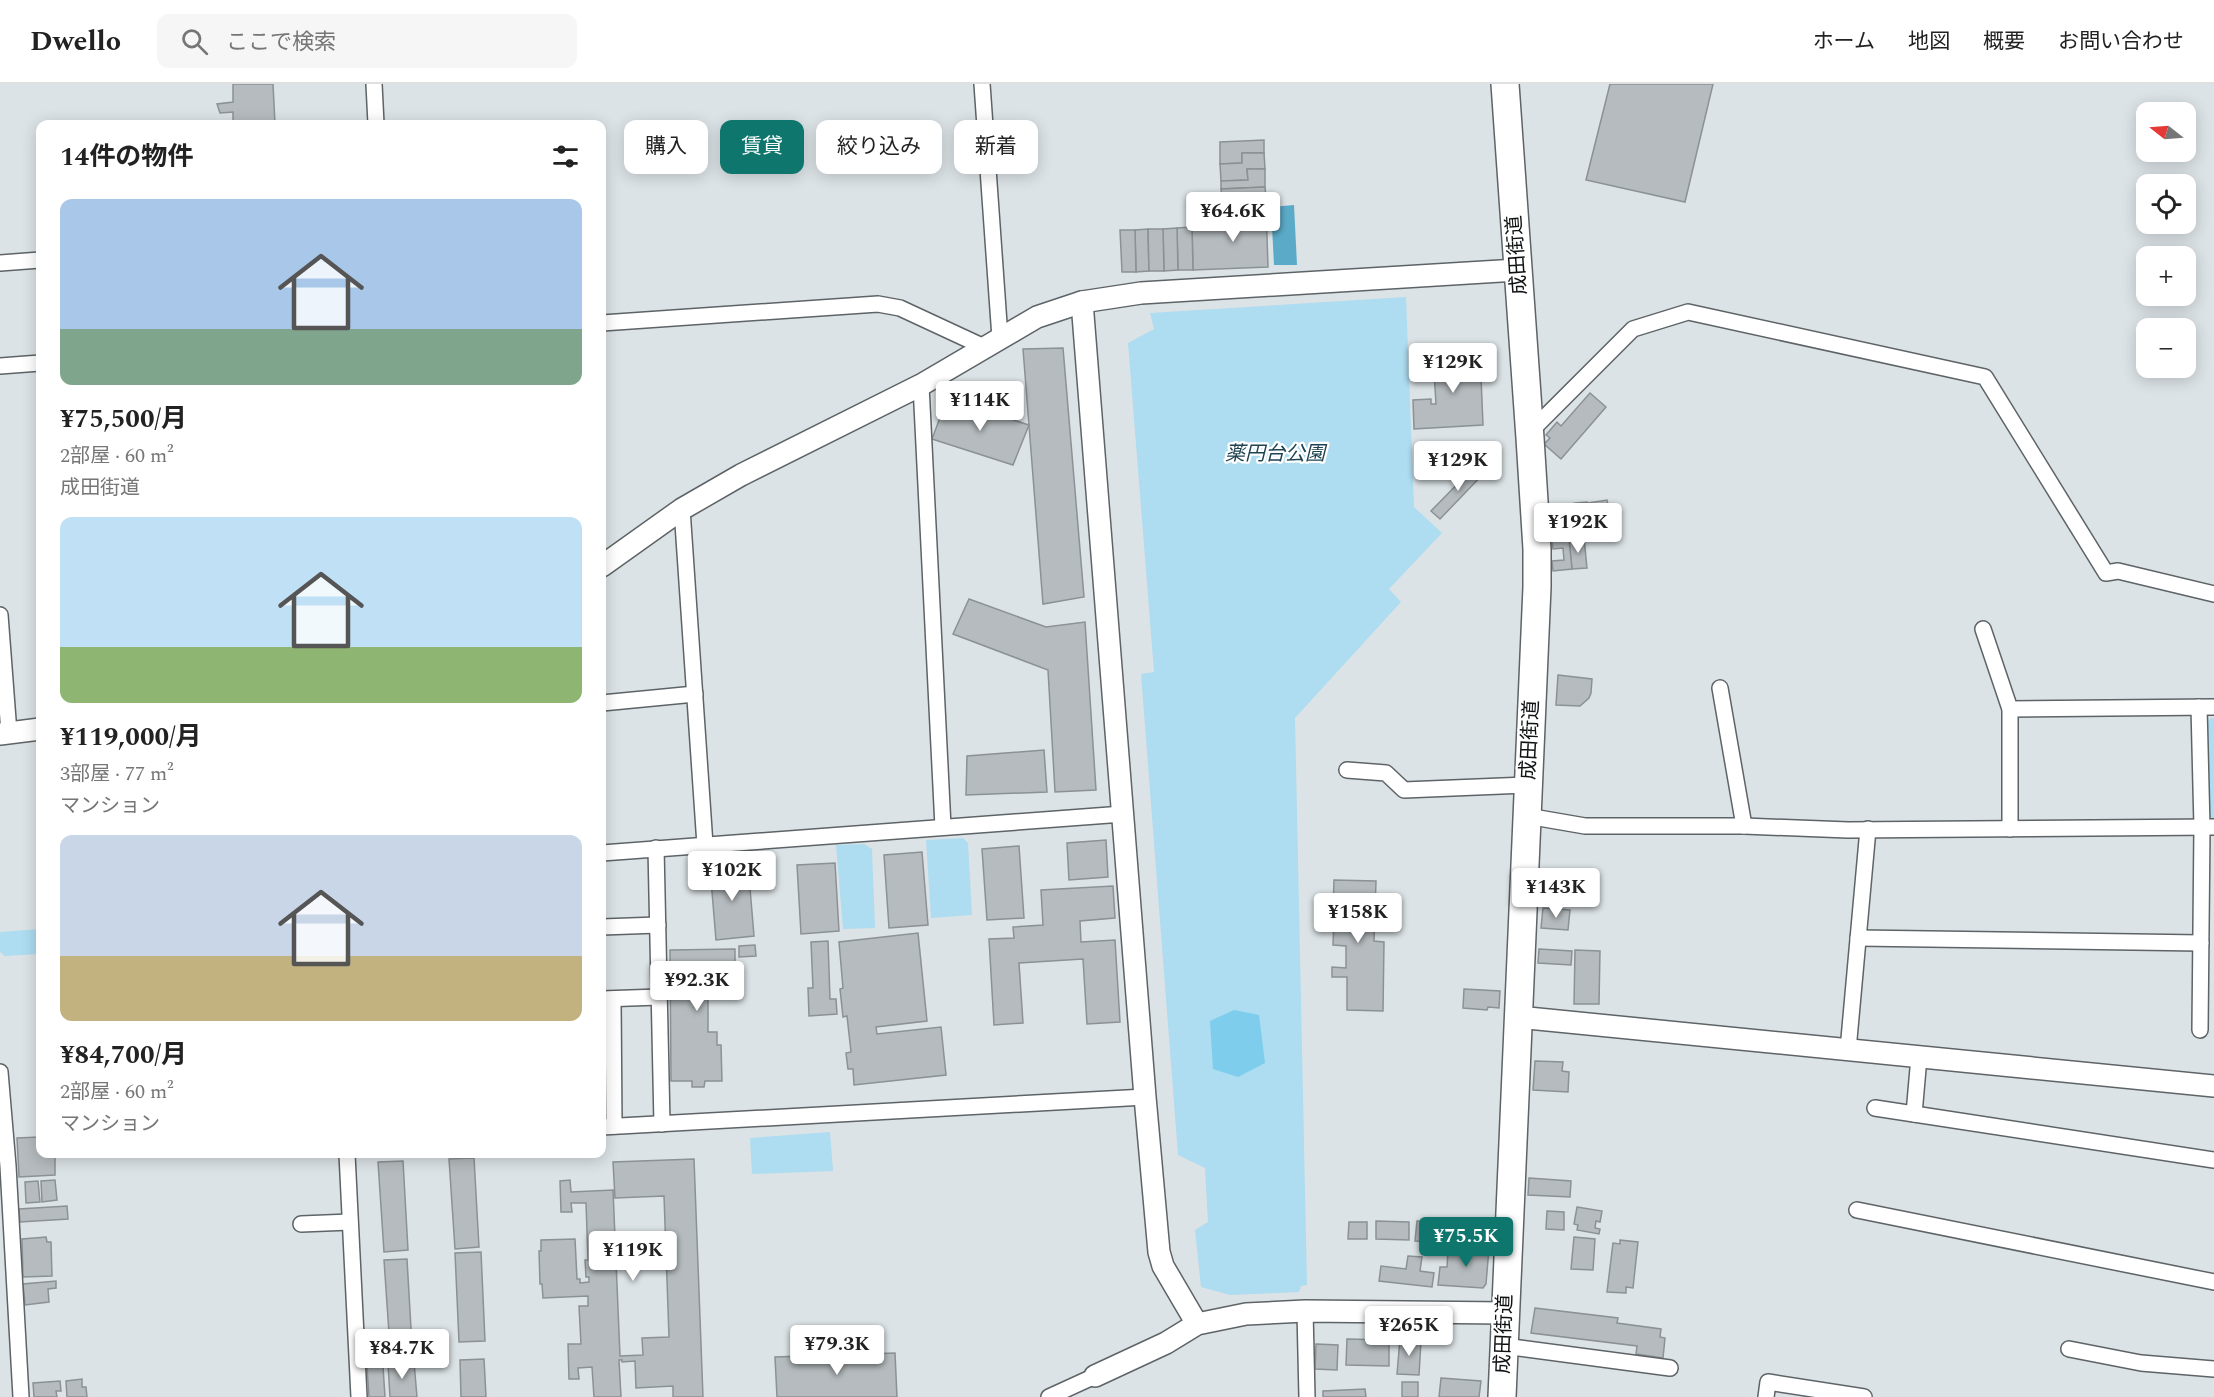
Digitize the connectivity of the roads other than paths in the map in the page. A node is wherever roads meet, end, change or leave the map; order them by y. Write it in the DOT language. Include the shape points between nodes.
graph roads {
  1 [pos="374,84"];
  2 [pos="982,84"];
  3 [pos="1505,84"];
  4 [pos="376,120"];
  5 [pos="36,260"];
  6 [pos="0,263"];
  7 [pos="1517,270"];
  8 [pos="1082,302"];
  9 [pos="606,323"];
  10 [pos="992,343"];
  11 [pos="36,363"];
  12 [pos="0,366"];
  13 [pos="921,385"];
  14 [pos="1530,432"];
  15 [pos="682,509"];
  16 [pos="606,563"];
  17 [pos="2214,594"];
  18 [pos="0,615"];
  19 [pos="1983,629"];
  20 [pos="2,675"];
  21 [pos="1720,688"];
  22 [pos="695,694"];
  23 [pos="606,703"];
  24 [pos="2207,707"];
  25 [pos="2010,709"];
  26 [pos="36,729"];
  27 [pos="4,733"];
  28 [pos="1347,770"];
  29 [pos="1528,784"];
  30 [pos="1123,814"];
  31 [pos="1527,816"];
  32 [pos="1744,826"];
  33 [pos="943,827"];
  34 [pos="2208,827"];
  35 [pos="2010,829"];
  36 [pos="1868,830"];
  37 [pos="705,845"];
  38 [pos="656,849"];
  39 [pos="606,853"];
  40 [pos="658,925"];
  41 [pos="606,927"];
  42 [pos="1858,938"];
  43 [pos="2201,943"];
  44 [pos="659,997"];
  45 [pos="607,999"];
  46 [pos="1518,1017"];
  47 [pos="2200,1030"];
  48 [pos="1848,1050"];
  49 [pos="1919,1057"];
  50 [pos="0,1072"];
  51 [pos="2214,1086"];
  52 [pos="1145,1096"];
  53 [pos="1875,1108"];
  54 [pos="1914,1114"];
  55 [pos="662,1124"];
  56 [pos="608,1126"];
  57 [pos="347,1158"];
  58 [pos="2214,1160"];
  59 [pos="1857,1210"];
  60 [pos="350,1222"];
  61 [pos="301,1224"];
  62 [pos="2214,1282"];
  63 [pos="7,1289"];
  64 [pos="1305,1311"];
  65 [pos="1506,1313"];
  66 [pos="1197,1324"];
  67 [pos="1504,1346"];
  68 [pos="2068,1349"];
  69 [pos="1670,1368"];
  70 [pos="2214,1369"];
  71 [pos="1095,1376"];
  72 [pos="21,1397"];
  73 [pos="359,1397"];
  74 [pos="1049,1397"];
  75 [pos="1306,1397"];
  76 [pos="1502,1397"];
  77 [pos="1766,1397"];
  78 [pos="1863,1397"];
  1 -- 4 [label="street"];
  2 -- 10 [label="street"];
  3 -- 7 [label="highway, 成田街道"];
  5 -- 6 [label="street"];
  7 -- 8 [label="street" via="1142,292"];
  7 -- 14 [label="highway, 成田街道"];
  8 -- 10 [label="street" via="1037,317"];
  8 -- 30 [label="street"];
  9 -- 10 [label="street" via="878,304 900,308"];
  10 -- 13 [label="street"];
  11 -- 12 [label="street"];
  13 -- 15 [label="street" via="741,475"];
  13 -- 33 [label="street"];
  14 -- 17 [label="street" via="1633,329 1688,312 1985,377 2106,573 2118,571"];
  14 -- 29 [label="highway, 成田街道" via="1537,587"];
  15 -- 16 [label="street"];
  15 -- 22 [label="street"];
  18 -- 20 [label="street"];
  19 -- 25 [label="street"];
  20 -- 27 [label="street"];
  21 -- 32 [label="street"];
  22 -- 23 [label="street"];
  22 -- 37 [label="street"];
  24 -- 25 [label="street"];
  24 -- 34 [label="street"];
  25 -- 35 [label="street"];
  26 -- 27 [label="street"];
  28 -- 29 [label="street" via="1386,773 1404,790"];
  29 -- 31 [label="highway, 成田街道"];
  30 -- 33 [label="street"];
  30 -- 52 [label="street"];
  31 -- 32 [label="street" via="1585,826"];
  31 -- 46 [label="highway, 成田街道"];
  32 -- 36 [label="street"];
  33 -- 37 [label="street"];
  34 -- 35 [label="street"];
  34 -- 43 [label="street"];
  35 -- 36 [label="street"];
  36 -- 42 [label="street"];
  37 -- 38 [label="street"];
  38 -- 39 [label="street"];
  38 -- 40 [label="street"];
  40 -- 41 [label="street"];
  40 -- 44 [label="street"];
  42 -- 43 [label="street"];
  42 -- 48 [label="street"];
  43 -- 47 [label="street"];
  44 -- 45 [label="street"];
  44 -- 55 [label="street"];
  45 -- 56 [label="street"];
  46 -- 48 [label="street"];
  46 -- 65 [label="highway, 成田街道"];
  48 -- 49 [label="street"];
  49 -- 51 [label="street"];
  49 -- 54 [label="street"];
  50 -- 63 [label="street" via="8,1166"];
  52 -- 55 [label="street"];
  52 -- 66 [label="street" via="1159,1252"];
  53 -- 54 [label="street"];
  54 -- 58 [label="street"];
  55 -- 56 [label="street"];
  57 -- 60 [label="street"];
  59 -- 62 [label="street"];
  60 -- 61 [label="street"];
  60 -- 73 [label="street"];
  63 -- 72 [label="street"];
  64 -- 65 [label="street"];
  64 -- 66 [label="street" via="1246,1314"];
  64 -- 75 [label="street"];
  65 -- 67 [label="highway, 成田街道"];
  66 -- 71 [label="street"];
  67 -- 69 [label="street"];
  67 -- 76 [label="highway, 成田街道"];
  68 -- 70 [label="street" via="2140,1363"];
  71 -- 74 [label="street"];
  77 -- 78 [label="street" via="1768,1382"];
}
